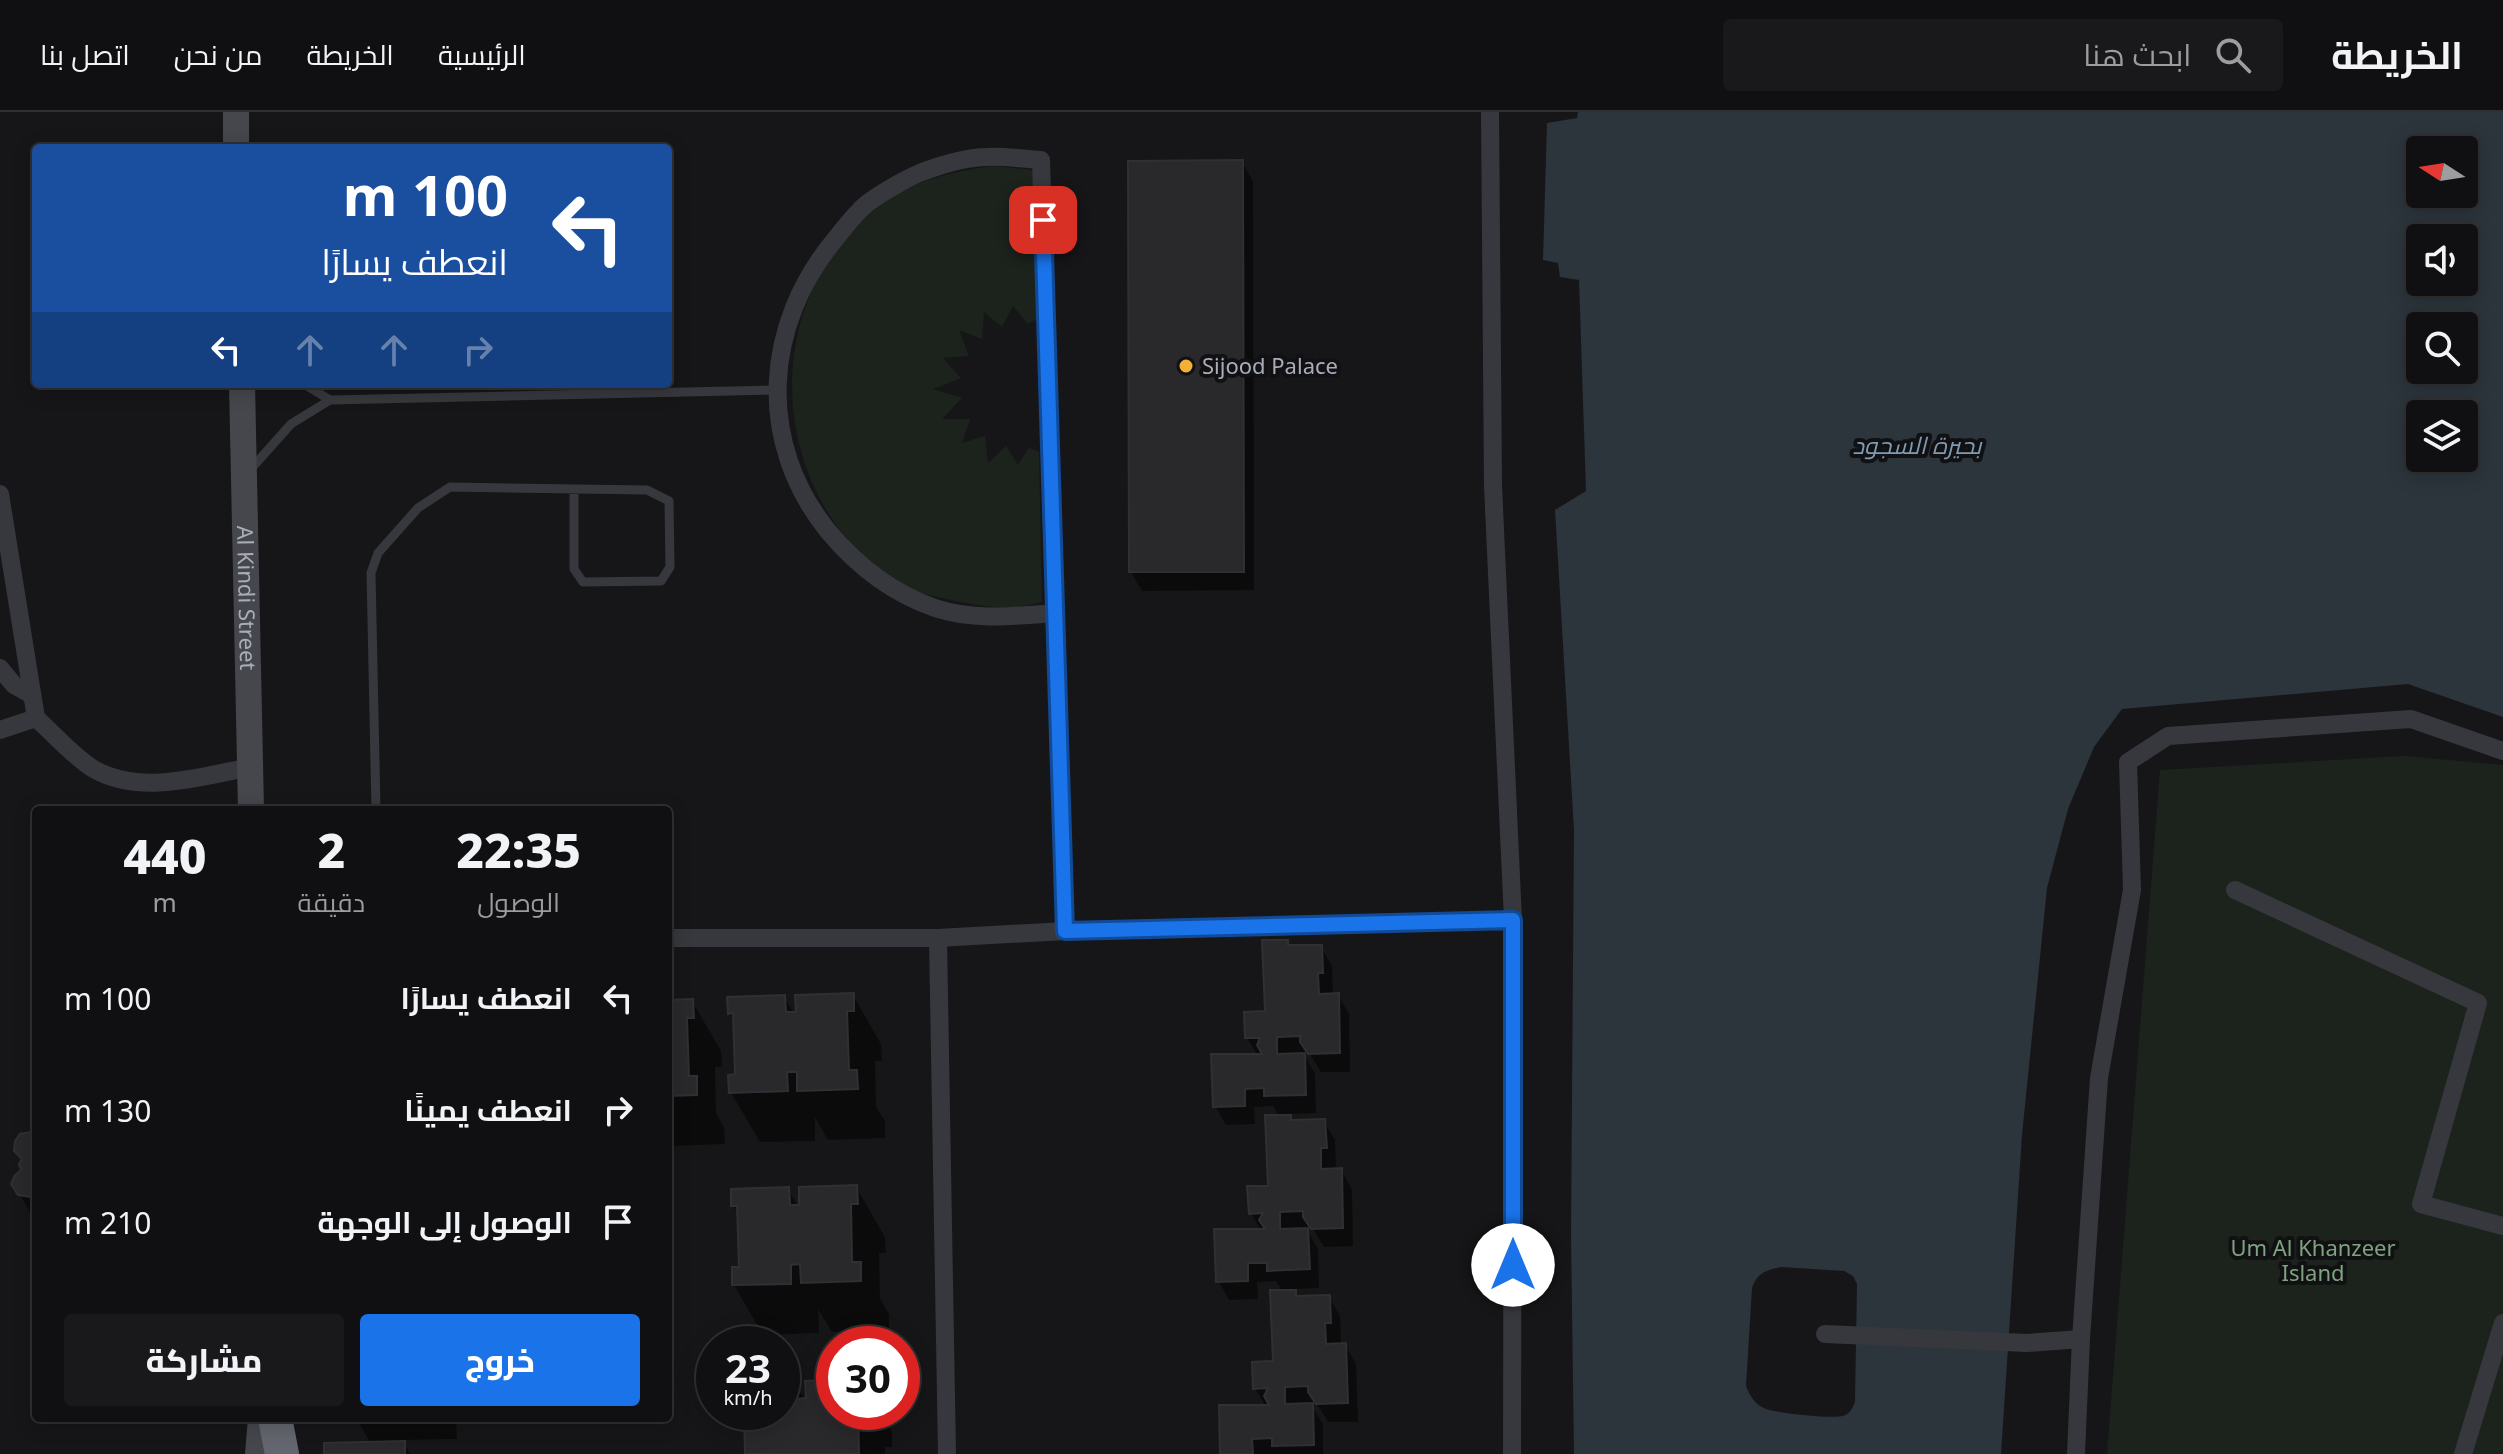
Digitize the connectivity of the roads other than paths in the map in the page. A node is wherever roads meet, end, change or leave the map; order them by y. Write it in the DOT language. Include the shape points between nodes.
graph roads {
  1 [pos="236,112"];
  2 [pos="1490,112"];
  3 [pos="236,144"];
  4 [pos="242,388"];
  5 [pos="310,388"];
  6 [pos="778,390"];
  7 [pos="330,400"];
  8 [pos="244,477"];
  9 [pos="574,489"];
  10 [pos="0,494"];
  11 [pos="1055,613"];
  12 [pos="0,668"];
  13 [pos="32,695"];
  14 [pos="36,718"];
  15 [pos="0,730"];
  16 [pos="2503,751"];
  17 [pos="250,767"];
  18 [pos="251,806"];
  19 [pos="376,806"];
  20 [pos="2235,890"];
  21 [pos="1513,920"];
  22 [pos="1065,931"];
  23 [pos="672,938"];
  24 [pos="938,938"];
  25 [pos="2503,1226"];
  26 [pos="2503,1323"];
  27 [pos="1825,1334"];
  28 [pos="2081,1339"];
  29 [pos="261,1422"];
  30 [pos="274,1422"];
  31 [pos="275,1422"];
  32 [pos="258,1454"];
  33 [pos="276,1454"];
  34 [pos="282,1454"];
  35 [pos="947,1454"];
  36 [pos="1512,1454"];
  37 [pos="2076,1454"];
  38 [pos="2463,1454"];
  1 -- 3 [label="street"];
  2 -- 21 [label="street" via="1493,486"];
  4 -- 8 [label="street, Al Kindi Street"];
  5 -- 7 [label="lane"];
  6 -- 7 [label="lane"];
  6 -- 11 [label="street" via="778,419 789,465 807,505 848,555 883,583 936,608 993,618"];
  6 -- 11 [label="street" via="790,313 822,255 862,207 921,173 984,157 1041,160"];
  7 -- 8 [label="lane" via="291,424"];
  8 -- 17 [label="street, Al Kindi Street"];
  9 -- 9 [label="lane" via="647,490 669,501 670,567 661,581 583,582 574,569"];
  9 -- 19 [label="lane" via="450,487 418,508 378,553 371,573"];
  10 -- 13 [label="street"];
  11 -- 22 [label="street"];
  12 -- 13 [label="street"];
  13 -- 14 [label="street"];
  14 -- 15 [label="street"];
  14 -- 17 [label="street" via="91,767 124,780 173,780"];
  16 -- 28 [label="street" via="2411,719 2168,736 2128,762 2132,890 2099,1078"];
  17 -- 18 [label="street, Al Kindi Street"];
  20 -- 25 [label="street" via="2478,1003 2421,1204"];
  21 -- 22 [label="street"];
  21 -- 36 [label="street"];
  22 -- 24 [label="street"];
  23 -- 24 [label="street"];
  24 -- 35 [label="street"];
  26 -- 38 [label="street"];
  27 -- 28 [label="street" via="2027,1343"];
  28 -- 37 [label="street"];
  29 -- 32 [label="street"];
  30 -- 33 [label="street"];
  31 -- 34 [label="highway"];
}
